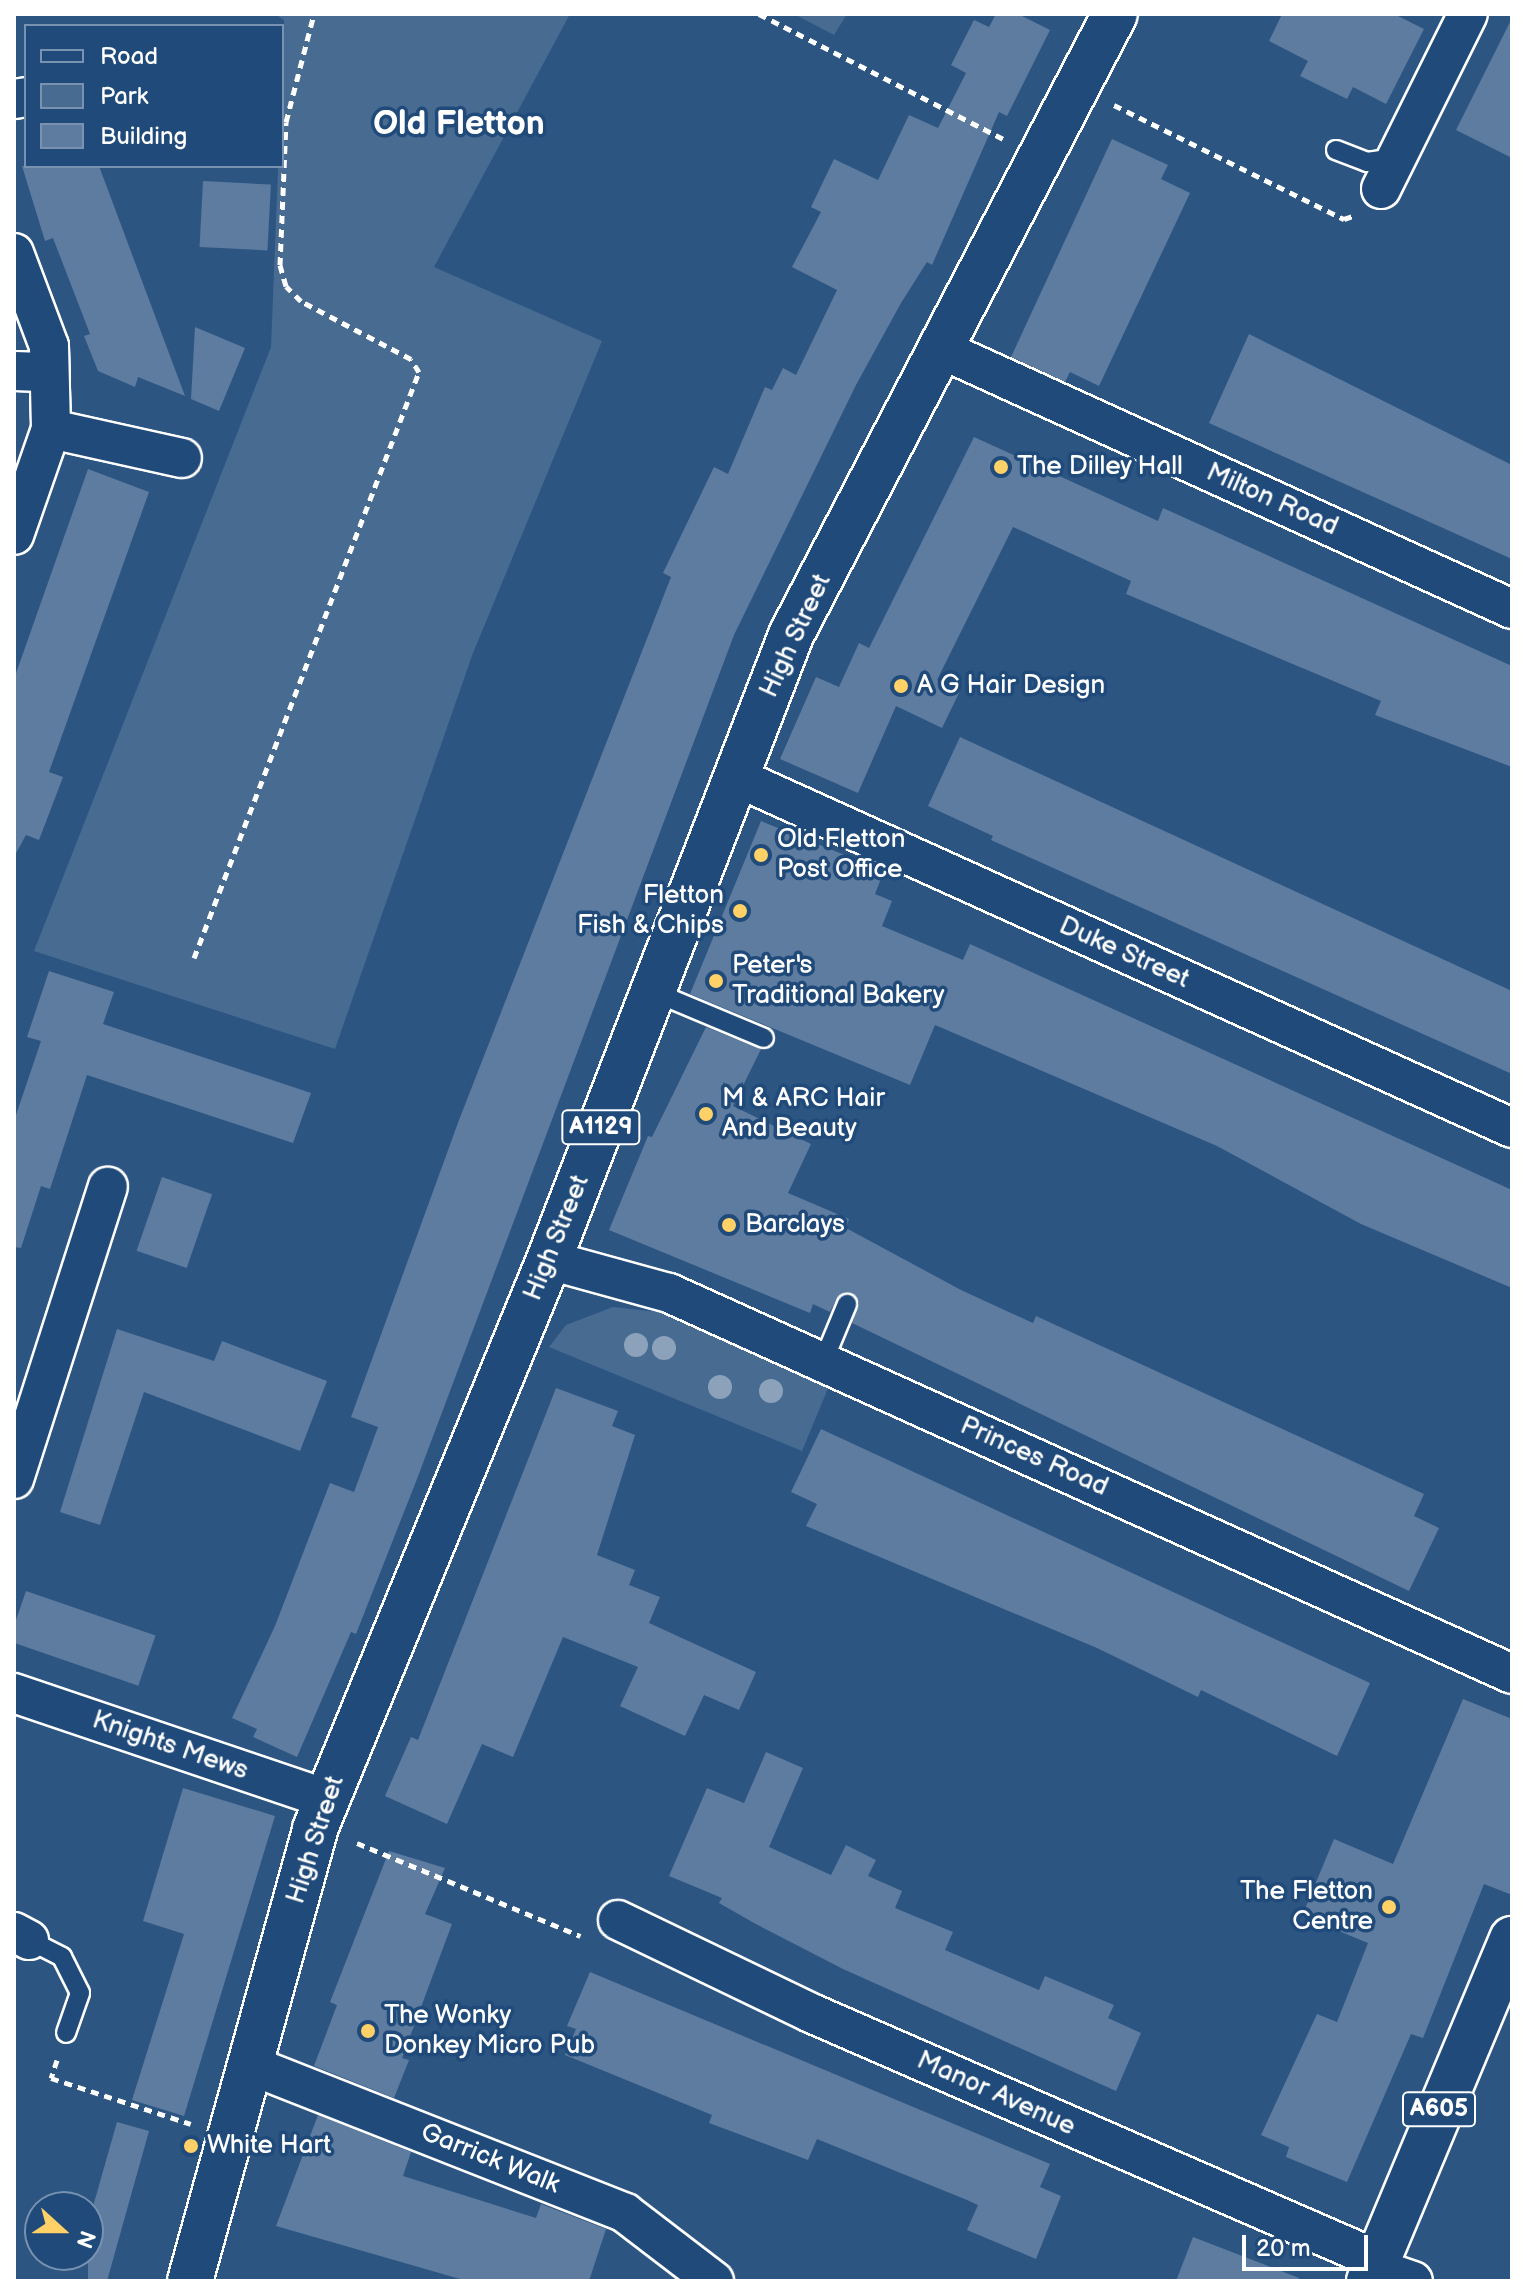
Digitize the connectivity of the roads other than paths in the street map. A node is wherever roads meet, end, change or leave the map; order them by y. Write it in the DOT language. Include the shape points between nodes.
graph roads {
  1 [pos="1115,14"];
  2 [pos="1468,14"];
  3 [pos="1336,150"];
  4 [pos="1388,174"];
  5 [pos="14,253"];
  6 [pos="945,351"];
  7 [pos="32,372"];
  8 [pos="51,429"];
  9 [pos="182,458"];
  10 [pos="14,535"];
  11 [pos="1512,609"];
  12 [pos="736,777"];
  13 [pos="654,992"];
  14 [pos="764,1038"];
  15 [pos="1512,1128"];
  16 [pos="108,1187"];
  17 [pos="549,1260"];
  18 [pos="847,1304"];
  19 [pos="823,1362"];
  20 [pos="14,1479"];
  21 [pos="1512,1674"];
  22 [pos="14,1693"];
  23 [pos="321,1814"];
  24 [pos="618,1920"];
  25 [pos="22,1936"];
  26 [pos="1512,1939"];
  27 [pos="66,2033"];
  28 [pos="250,2065"];
  29 [pos="1384,2272"];
  30 [pos="190,2281"];
  31 [pos="714,2281"];
  1 -- 6 [label="main road, High Street / A1129"];
  2 -- 4 [label="street"];
  3 -- 4 [label="lane"];
  5 -- 7 [label="street" via="49,346"];
  6 -- 11 [label="street, Milton Road"];
  6 -- 12 [label="main road, High Street / A1129" via="791,635"];
  7 -- 8 [label="street"];
  8 -- 9 [label="street"];
  8 -- 10 [label="street"];
  12 -- 13 [label="main road, High Street / A1129"];
  12 -- 15 [label="street, Duke Street"];
  13 -- 14 [label="lane"];
  13 -- 17 [label="main road, High Street / A1129"];
  16 -- 20 [label="street"];
  17 -- 19 [label="street, Princes Road" via="669,1293"];
  17 -- 23 [label="main road, High Street / A1129"];
  18 -- 19 [label="lane"];
  19 -- 21 [label="street, Princes Road"];
  22 -- 23 [label="street, Knights Mews"];
  23 -- 28 [label="main road, High Street / A1129"];
  24 -- 29 [label="street, Manor Avenue"];
  25 -- 27 [label="lane" via="62,1957 80,1993"];
  26 -- 29 [label="main road, A605"];
  28 -- 30 [label="main road, High Street / A1129"];
  28 -- 31 [label="street, Garrick Walk" via="625,2213"];
}
